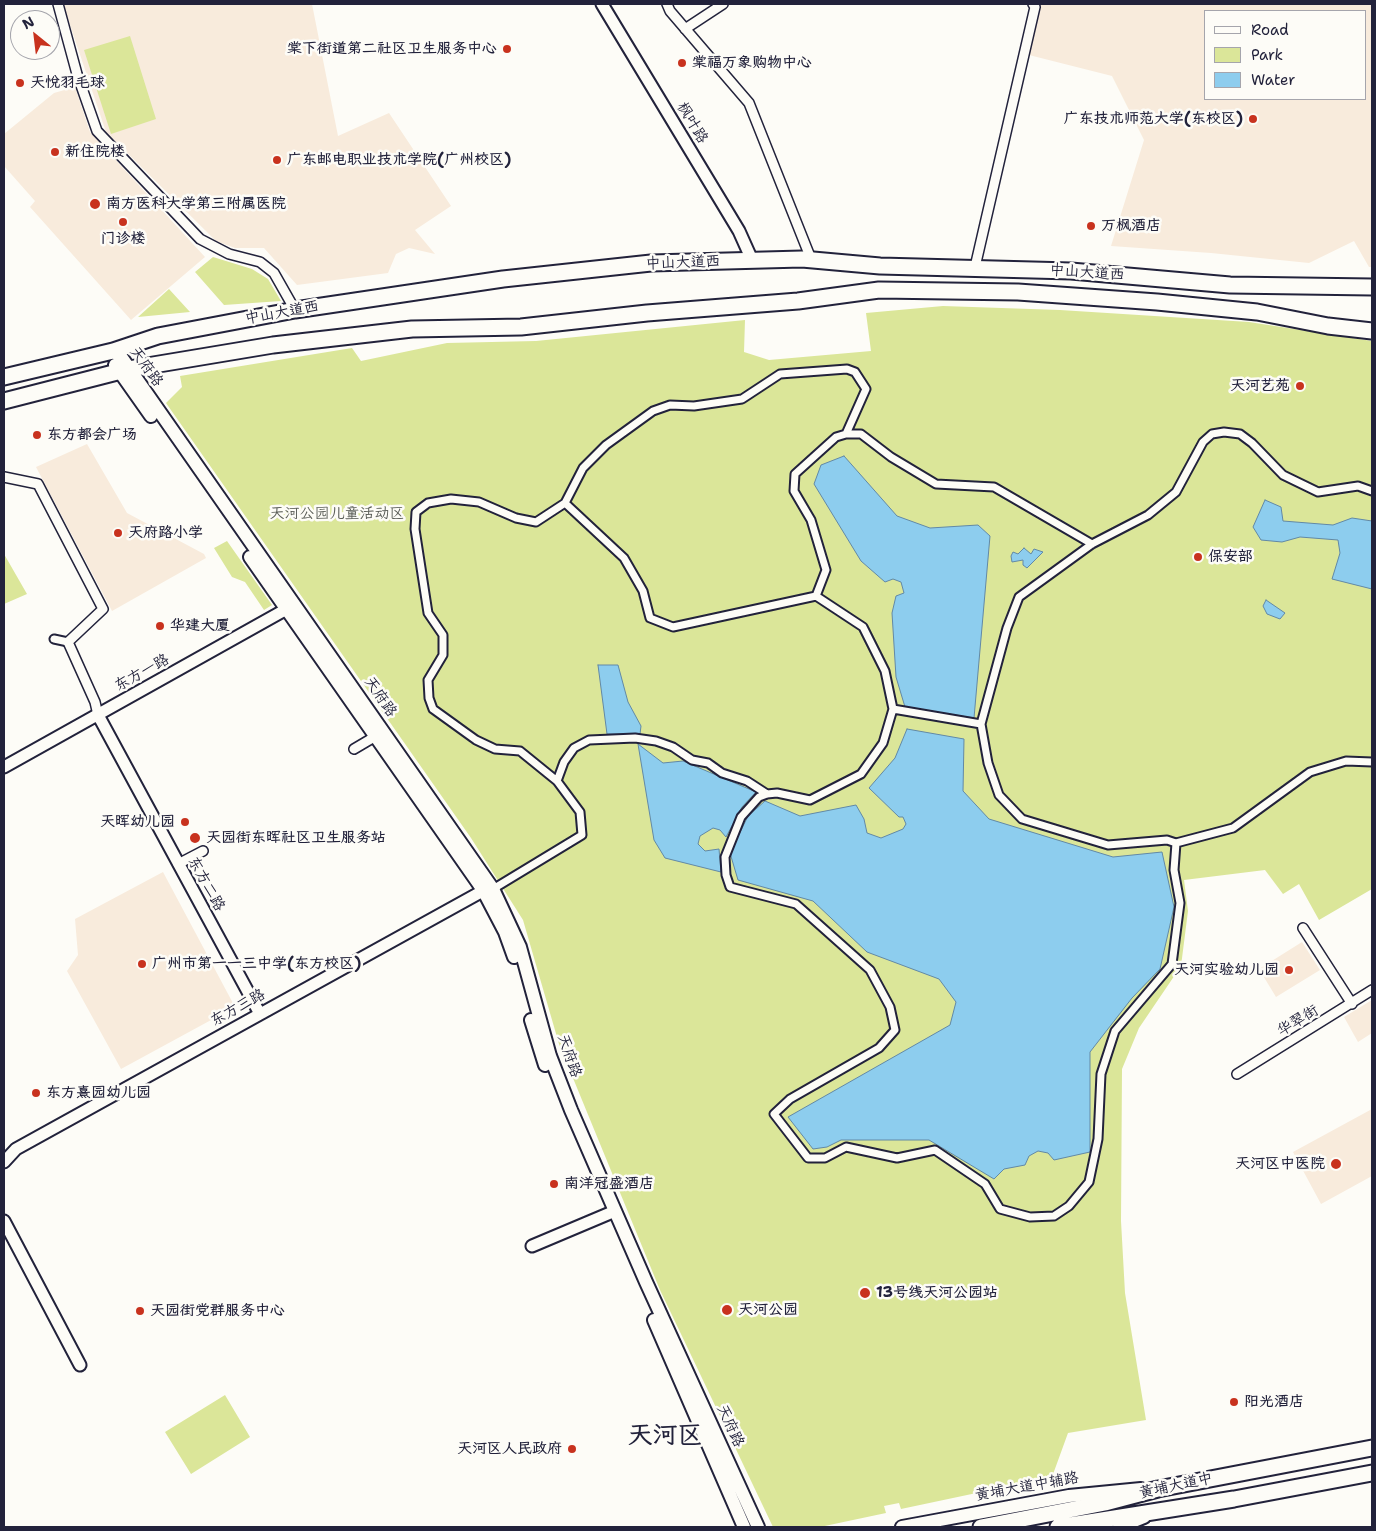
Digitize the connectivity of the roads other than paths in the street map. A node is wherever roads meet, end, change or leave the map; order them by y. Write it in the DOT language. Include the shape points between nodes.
graph roads {
  1 [pos="58,4"];
  2 [pos="602,4"];
  3 [pos="666,4"];
  4 [pos="723,4"];
  5 [pos="1033,4"];
  6 [pos="685,28"];
  7 [pos="811,259"];
  8 [pos="752,260"];
  9 [pos="975,267"];
  10 [pos="1372,287"];
  11 [pos="295,310"];
  12 [pos="1372,331"];
  13 [pos="113,351"];
  14 [pos="124,370"];
  15 [pos="4,377"];
  16 [pos="4,401"];
  17 [pos="846,434"];
  18 [pos="4,477"];
  19 [pos="1372,491"];
  20 [pos="565,503"];
  21 [pos="1092,544"];
  22 [pos="816,596"];
  23 [pos="290,607"];
  24 [pos="54,639"];
  25 [pos="68,642"];
  26 [pos="893,709"];
  27 [pos="98,715"];
  28 [pos="981,724"];
  29 [pos="376,736"];
  30 [pos="354,749"];
  31 [pos="1372,762"];
  32 [pos="4,767"];
  33 [pos="557,781"];
  34 [pos="767,794"];
  35 [pos="1176,843"];
  36 [pos="203,851"];
  37 [pos="178,864"];
  38 [pos="489,889"];
  39 [pos="1304,928"];
  40 [pos="1372,990"];
  41 [pos="1352,1004"];
  42 [pos="260,1014"];
  43 [pos="1237,1074"];
  44 [pos="4,1162"];
  45 [pos="611,1212"];
  46 [pos="4,1221"];
  47 [pos="532,1246"];
  48 [pos="80,1365"];
  49 [pos="1372,1448"];
  50 [pos="1372,1473"];
  51 [pos="1158,1489"];
  52 [pos="1160,1511"];
  53 [pos="744,1527"];
  54 [pos="758,1527"];
  55 [pos="902,1527"];
  56 [pos="981,1527"];
  57 [pos="1058,1527"];
  58 [pos="1119,1527"];
  1 -- 11 [label="street" via="97,131 200,239 229,254 260,262 274,273"];
  2 -- 8 [label="street, 枫叶路" via="734,223"];
  3 -- 6 [label="street"];
  4 -- 6 [label="street"];
  5 -- 9 [label="street" via="1035,7"];
  6 -- 7 [label="street" via="750,103"];
  7 -- 8 [label="main road, 中山大道西"];
  7 -- 9 [label="main road, 中山大道西" via="880,266"];
  8 -- 11 [label="main road, 中山大道西" via="651,263 532,276"];
  9 -- 10 [label="main road, 中山大道西" via="1071,271 1230,285"];
  11 -- 13 [label="main road, 中山大道西" via="158,336"];
  12 -- 14 [label="main road, 中山大道西" via="1257,312 1166,303 1018,292 878,290 798,301 521,327 432,327 388,331 273,345"];
  13 -- 14 [label="main road, 天府路" via="112,360"];
  13 -- 15 [label="main road, 中山大道西"];
  14 -- 16 [label="main road, 中山大道西"];
  14 -- 23 [label="main road, 天府路"];
  17 -- 20 [label="street" via="866,389 855,372 847,369 780,374 742,399 694,406 670,405 640,419 583,468"];
  17 -- 21 [label="street" via="861,434 936,484 994,487"];
  17 -- 22 [label="street" via="836,437 795,474 794,491 811,520 826,570"];
  18 -- 25 [label="street" via="38,484 104,610"];
  19 -- 21 [label="street" via="1358,486 1318,492 1283,475 1240,434 1212,434 1203,442 1176,492 1148,515"];
  20 -- 22 [label="street" via="624,558 643,591 650,618 674,627"];
  20 -- 33 [label="street" via="536,522 516,518 479,502 439,501 428,503 416,512 415,529 428,613 443,635 443,655 428,680 433,709 476,740 495,749 520,751"];
  21 -- 28 [label="street" via="1019,597 1006,628"];
  22 -- 26 [label="street" via="863,627 885,671"];
  23 -- 27 [label="street, 东方一路"];
  23 -- 29 [label="main road, 天府路"];
  23 -- 38 [label="main road, 天府路"];
  24 -- 25 [label="street"];
  25 -- 27 [label="street"];
  26 -- 28 [label="street"];
  26 -- 34 [label="street" via="883,743 860,774 810,800"];
  27 -- 32 [label="street, 东方一路"];
  27 -- 37 [label="street, 东方二路"];
  28 -- 35 [label="street" via="988,763 999,795 1022,819 1108,846 1167,840"];
  29 -- 30 [label="street"];
  29 -- 38 [label="main road, 天府路"];
  31 -- 35 [label="street" via="1346,761 1310,772 1233,828"];
  33 -- 34 [label="street" via="574,748 589,740 635,738 656,741 692,760 708,763"];
  33 -- 38 [label="street" via="580,812 582,835"];
  34 -- 35 [label="street" via="759,797 741,817 725,857 730,887 796,904 870,970 890,1007 894,1030 879,1048 790,1099 774,1114 808,1158 825,1158 846,1147 897,1158 934,1150 985,1184 1000,1209 1030,1217 1054,1216 1069,1206 1090,1182 1098,1139 1101,1074 1115,1031 1172,964 1180,903 1174,870"];
  36 -- 37 [label="street"];
  37 -- 42 [label="street, 东方二路"];
  38 -- 42 [label="street, 东方三路"];
  38 -- 45 [label="main road, 天府路" via="520,947 556,1072"];
  39 -- 41 [label="street"];
  40 -- 41 [label="street, 华翠街"];
  41 -- 43 [label="street, 华翠街"];
  42 -- 44 [label="street, 东方三路" via="16,1149"];
  45 -- 47 [label="street"];
  45 -- 53 [label="main road, 天府路"];
  45 -- 54 [label="main road, 天府路"];
  46 -- 48 [label="street"];
  49 -- 51 [label="main road, 黄埔大道中"];
  50 -- 52 [label="main road, 黄埔大道中"];
  51 -- 55 [label="main road, 黄埔大道中辅路" via="1069,1496"];
  51 -- 56 [label="main road, 黄埔大道中" via="1105,1503"];
  52 -- 57 [label="main road, 黄埔大道中"];
  52 -- 58 [label="main road"];
}
